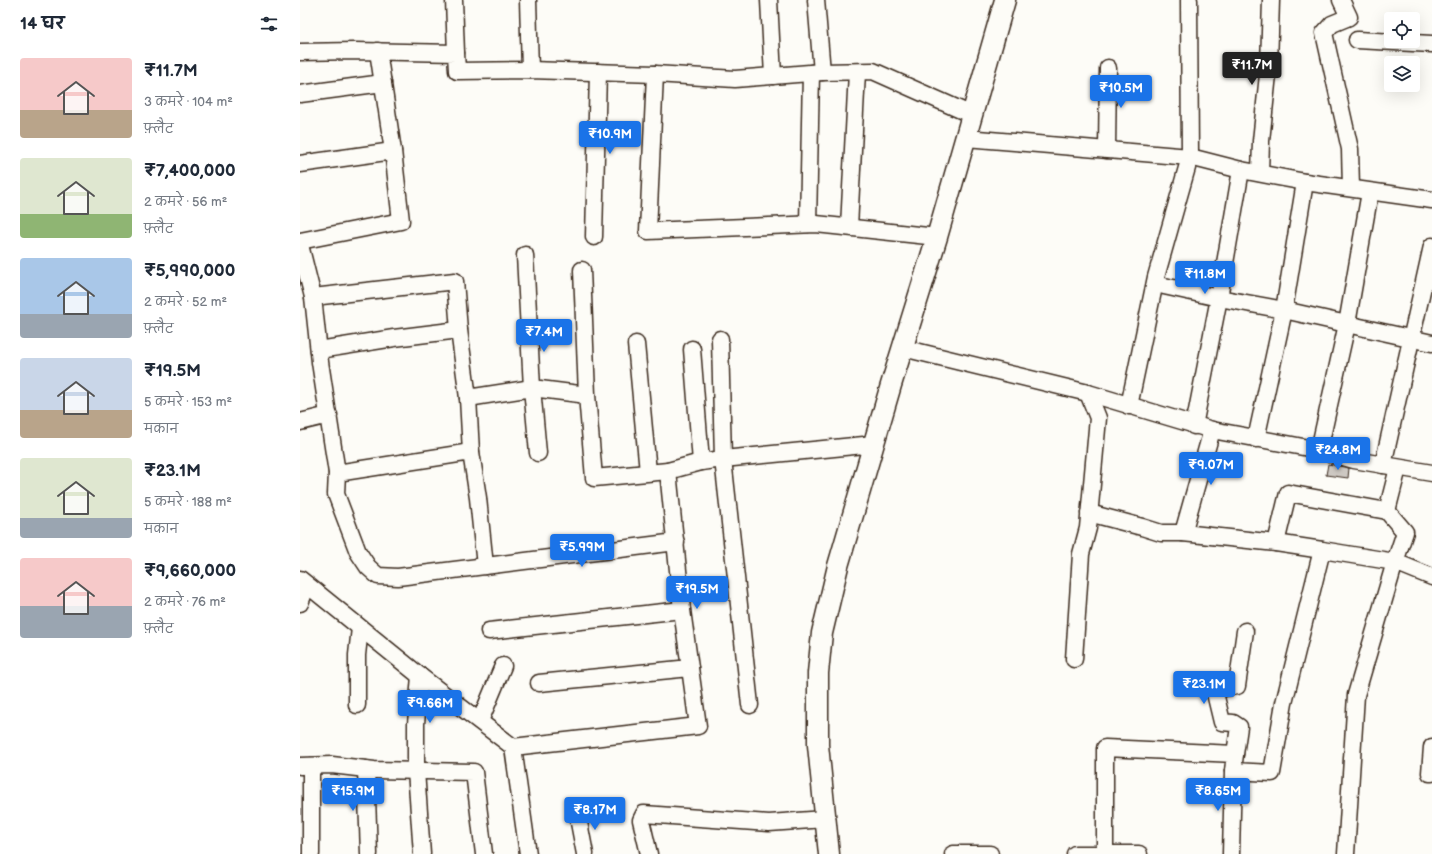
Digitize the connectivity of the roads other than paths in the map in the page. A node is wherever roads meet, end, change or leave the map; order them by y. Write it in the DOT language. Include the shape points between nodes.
graph roads {
  1 [pos="454,0"];
  2 [pos="528,0"];
  3 [pos="770,0"];
  4 [pos="816,0"];
  5 [pos="1005,0"];
  6 [pos="1189,0"];
  7 [pos="1271,0"];
  8 [pos="1341,0"];
  9 [pos="1358,40"];
  10 [pos="1432,44"];
  11 [pos="300,52"];
  12 [pos="378,52"];
  13 [pos="456,53"];
  14 [pos="1108,68"];
  15 [pos="530,70"];
  16 [pos="598,72"];
  17 [pos="817,72"];
  18 [pos="857,72"];
  19 [pos="655,74"];
  20 [pos="773,76"];
  21 [pos="383,83"];
  22 [pos="300,94"];
  23 [pos="972,115"];
  24 [pos="966,138"];
  25 [pos="1107,150"];
  26 [pos="393,151"];
  27 [pos="1190,157"];
  28 [pos="300,164"];
  29 [pos="1241,170"];
  30 [pos="1260,173"];
  31 [pos="1305,182"];
  32 [pos="1352,188"];
  33 [pos="1370,192"];
  34 [pos="1432,200"];
  35 [pos="808,224"];
  36 [pos="849,227"];
  37 [pos="594,237"];
  38 [pos="937,237"];
  39 [pos="300,241"];
  40 [pos="300,246"];
  41 [pos="1432,246"];
  42 [pos="525,255"];
  43 [pos="582,270"];
  44 [pos="1164,286"];
  45 [pos="313,297"];
  46 [pos="1219,298"];
  47 [pos="1284,310"];
  48 [pos="1347,324"];
  49 [pos="459,330"];
  50 [pos="1412,338"];
  51 [pos="720,339"];
  52 [pos="1432,343"];
  53 [pos="636,344"];
  54 [pos="903,348"];
  55 [pos="692,349"];
  56 [pos="319,350"];
  57 [pos="532,388"];
  58 [pos="1088,393"];
  59 [pos="587,395"];
  60 [pos="468,398"];
  61 [pos="1129,406"];
  62 [pos="329,415"];
  63 [pos="300,422"];
  64 [pos="1194,426"];
  65 [pos="1212,430"];
  66 [pos="1256,439"];
  67 [pos="874,444"];
  68 [pos="1319,450"];
  69 [pos="471,452"];
  70 [pos="538,453"];
  71 [pos="723,459"];
  72 [pos="701,462"];
  73 [pos="1390,466"];
  74 [pos="668,471"];
  75 [pos="648,472"];
  76 [pos="337,473"];
  77 [pos="1432,473"];
  78 [pos="1387,511"];
  79 [pos="1089,513"];
  80 [pos="1183,533"];
  81 [pos="676,542"];
  82 [pos="1276,543"];
  83 [pos="1322,550"];
  84 [pos="1396,562"];
  85 [pos="485,566"];
  86 [pos="1432,577"];
  87 [pos="303,582"];
  88 [pos="300,603"];
  89 [pos="682,610"];
  90 [pos="360,628"];
  91 [pos="489,631"];
  92 [pos="1245,631"];
  93 [pos="1074,659"];
  94 [pos="502,666"];
  95 [pos="690,668"];
  96 [pos="420,676"];
  97 [pos="539,683"];
  98 [pos="356,705"];
  99 [pos="750,705"];
  100 [pos="480,721"];
  101 [pos="513,747"];
  102 [pos="1432,747"];
  103 [pos="1235,754"];
  104 [pos="306,766"];
  105 [pos="366,770"];
  106 [pos="416,771"];
  107 [pos="1233,771"];
  108 [pos="1432,773"];
  109 [pos="578,812"];
  110 [pos="825,819"];
  111 [pos="311,854"];
  112 [pos="369,854"];
  113 [pos="422,854"];
  114 [pos="484,854"];
  115 [pos="528,854"];
  116 [pos="585,854"];
  117 [pos="649,854"];
  118 [pos="829,854"];
  119 [pos="954,854"];
  120 [pos="990,854"];
  121 [pos="1075,854"];
  122 [pos="1105,854"];
  123 [pos="1139,854"];
  124 [pos="1231,854"];
  125 [pos="1346,854"];
  1 -- 13 [label="street"];
  2 -- 15 [label="street"];
  3 -- 20 [label="street"];
  4 -- 17 [label="street"];
  5 -- 23 [label="main road"];
  6 -- 27 [label="street"];
  7 -- 30 [label="street" via="1269,65"];
  8 -- 32 [label="street" via="1350,17 1332,24 1324,33 1350,149"];
  9 -- 10 [label="street"];
  11 -- 12 [label="street"];
  12 -- 13 [label="street"];
  12 -- 21 [label="street"];
  13 -- 15 [label="street" via="457,71"];
  14 -- 25 [label="street"];
  15 -- 16 [label="street"];
  16 -- 19 [label="street"];
  16 -- 37 [label="street"];
  17 -- 18 [label="street"];
  17 -- 20 [label="street"];
  17 -- 35 [label="street"];
  18 -- 23 [label="street" via="874,71"];
  18 -- 36 [label="street"];
  19 -- 20 [label="street" via="735,79"];
  19 -- 35 [label="street" via="648,231"];
  21 -- 22 [label="street"];
  21 -- 26 [label="street"];
  23 -- 24 [label="main road"];
  24 -- 25 [label="street"];
  24 -- 38 [label="main road"];
  25 -- 27 [label="street"];
  26 -- 28 [label="street"];
  26 -- 39 [label="street" via="401,221"];
  27 -- 29 [label="street"];
  27 -- 61 [label="street" via="1156,277"];
  29 -- 30 [label="street"];
  29 -- 46 [label="street"];
  30 -- 31 [label="street"];
  31 -- 32 [label="street"];
  31 -- 47 [label="street"];
  32 -- 33 [label="street"];
  33 -- 34 [label="street"];
  33 -- 48 [label="street"];
  35 -- 36 [label="street"];
  36 -- 38 [label="street"];
  38 -- 54 [label="main road"];
  40 -- 45 [label="street"];
  41 -- 50 [label="street"];
  42 -- 57 [label="street"];
  43 -- 59 [label="street"];
  44 -- 46 [label="street"];
  45 -- 49 [label="street" via="455,281"];
  45 -- 56 [label="street"];
  46 -- 47 [label="street"];
  46 -- 64 [label="street"];
  47 -- 48 [label="street"];
  47 -- 66 [label="street"];
  48 -- 50 [label="street"];
  48 -- 68 [label="street"];
  49 -- 56 [label="street"];
  49 -- 60 [label="street"];
  50 -- 52 [label="street"];
  50 -- 73 [label="street"];
  51 -- 71 [label="street"];
  53 -- 75 [label="street"];
  54 -- 58 [label="street"];
  54 -- 67 [label="main road"];
  55 -- 72 [label="street"];
  56 -- 62 [label="street"];
  57 -- 59 [label="street"];
  57 -- 60 [label="street"];
  57 -- 70 [label="street"];
  58 -- 61 [label="street"];
  58 -- 79 [label="street" via="1098,418"];
  59 -- 75 [label="street" via="594,478"];
  60 -- 69 [label="street"];
  61 -- 64 [label="street"];
  62 -- 63 [label="street"];
  62 -- 76 [label="street"];
  64 -- 65 [label="street"];
  65 -- 66 [label="street"];
  65 -- 80 [label="street"];
  66 -- 68 [label="street"];
  67 -- 71 [label="street"];
  67 -- 110 [label="main road" via="838,566 822,633 818,673 818,745"];
  68 -- 73 [label="street" via="1354,460"];
  69 -- 76 [label="street"];
  69 -- 85 [label="street"];
  71 -- 72 [label="street"];
  71 -- 99 [label="street"];
  72 -- 74 [label="street"];
  73 -- 77 [label="street"];
  73 -- 78 [label="street"];
  74 -- 75 [label="street"];
  74 -- 81 [label="street"];
  76 -- 85 [label="street" via="336,494 358,552 378,576 398,577"];
  78 -- 82 [label="street" via="1288,492"];
  78 -- 84 [label="street" via="1405,532"];
  79 -- 80 [label="street" via="1161,533"];
  79 -- 93 [label="street" via="1081,554"];
  80 -- 82 [label="street"];
  81 -- 85 [label="street"];
  81 -- 89 [label="street"];
  82 -- 83 [label="street"];
  83 -- 84 [label="street"];
  83 -- 107 [label="street" via="1284,703 1272,773"];
  84 -- 86 [label="street"];
  84 -- 125 [label="street" via="1356,695"];
  87 -- 88 [label="street"];
  87 -- 90 [label="street"];
  89 -- 91 [label="street"];
  89 -- 95 [label="street"];
  90 -- 96 [label="street"];
  90 -- 98 [label="street"];
  92 -- 103 [label="street" via="1237,686 1219,689 1215,693 1222,722 1233,723 1239,727"];
  94 -- 100 [label="street"];
  95 -- 97 [label="street"];
  95 -- 101 [label="street" via="698,726"];
  96 -- 100 [label="street"];
  96 -- 106 [label="street"];
  100 -- 101 [label="street"];
  101 -- 115 [label="street"];
  102 -- 108 [label="street"];
  103 -- 107 [label="street"];
  103 -- 122 [label="street" via="1105,748"];
  104 -- 105 [label="street" via="332,765"];
  104 -- 111 [label="street"];
  105 -- 106 [label="street"];
  105 -- 112 [label="street"];
  106 -- 113 [label="street"];
  106 -- 114 [label="street" via="474,772"];
  107 -- 124 [label="street"];
  109 -- 116 [label="street"];
  110 -- 117 [label="street" via="769,823 644,814 641,820"];
  110 -- 118 [label="main road"];
  119 -- 120 [label="street"];
  121 -- 122 [label="street"];
  122 -- 123 [label="street"];
}
